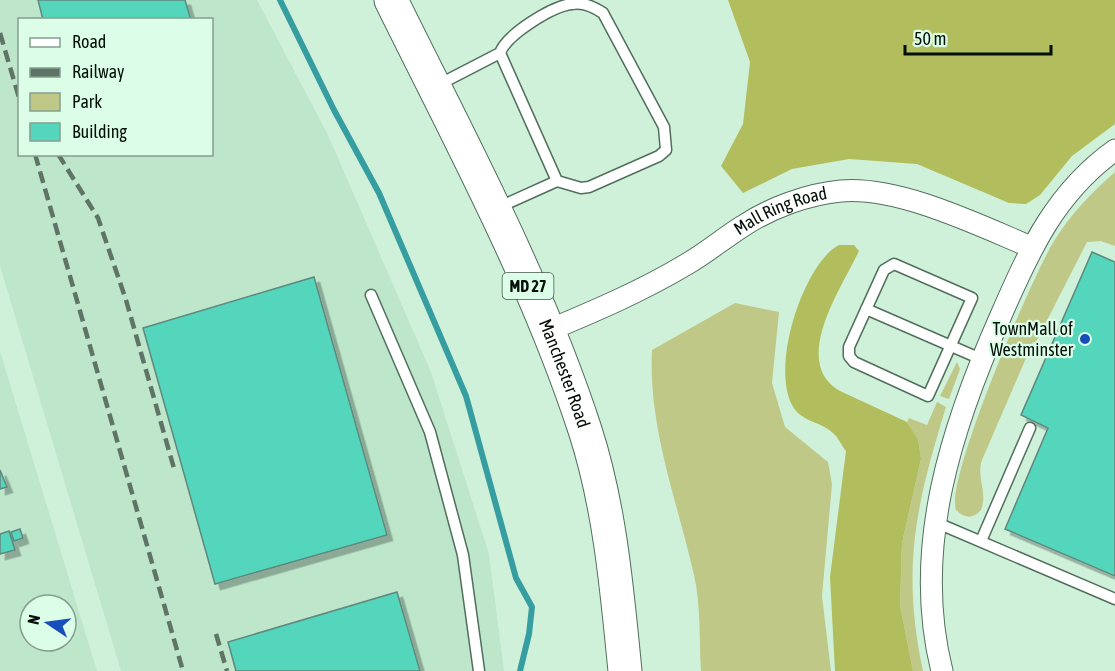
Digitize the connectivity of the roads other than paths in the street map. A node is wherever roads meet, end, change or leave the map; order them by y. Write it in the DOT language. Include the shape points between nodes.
graph roads {
  1 [pos="391,0"];
  2 [pos="500,53"];
  3 [pos="434,87"];
  4 [pos="1115,150"];
  5 [pos="557,181"];
  6 [pos="494,209"];
  7 [pos="1031,247"];
  8 [pos="370,295"];
  9 [pos="866,309"];
  10 [pos="547,331"];
  11 [pos="950,346"];
  12 [pos="981,359"];
  13 [pos="1030,428"];
  14 [pos="935,522"];
  15 [pos="981,541"];
  16 [pos="1115,599"];
  17 [pos="479,671"];
  18 [pos="625,671"];
  19 [pos="942,671"];
  1 -- 3 [label="main road, Manchester Road / MD 27"];
  2 -- 3 [label="lane"];
  2 -- 5 [label="lane"];
  2 -- 5 [label="lane" via="508,39 557,8 577,3 594,7 603,13 664,127 666,150 659,156 589,187"];
  3 -- 6 [label="main road, Manchester Road / MD 27"];
  4 -- 7 [label="street" via="1065,198"];
  5 -- 6 [label="lane"];
  6 -- 10 [label="main road, Manchester Road / MD 27"];
  7 -- 10 [label="street, Mall Ring Road" via="932,206 890,195 842,191 793,202 745,224 688,264 625,298"];
  7 -- 12 [label="street"];
  8 -- 17 [label="lane" via="430,432 463,555"];
  9 -- 11 [label="lane"];
  9 -- 11 [label="lane" via="884,270 898,264 972,297"];
  9 -- 11 [label="lane" via="849,347 851,359 928,396"];
  10 -- 18 [label="main road, Manchester Road / MD 27" via="585,431 605,513"];
  11 -- 12 [label="lane"];
  12 -- 14 [label="street" via="953,441"];
  13 -- 15 [label="lane"];
  14 -- 15 [label="lane"];
  14 -- 19 [label="street" via="931,594"];
  15 -- 16 [label="lane"];
}
